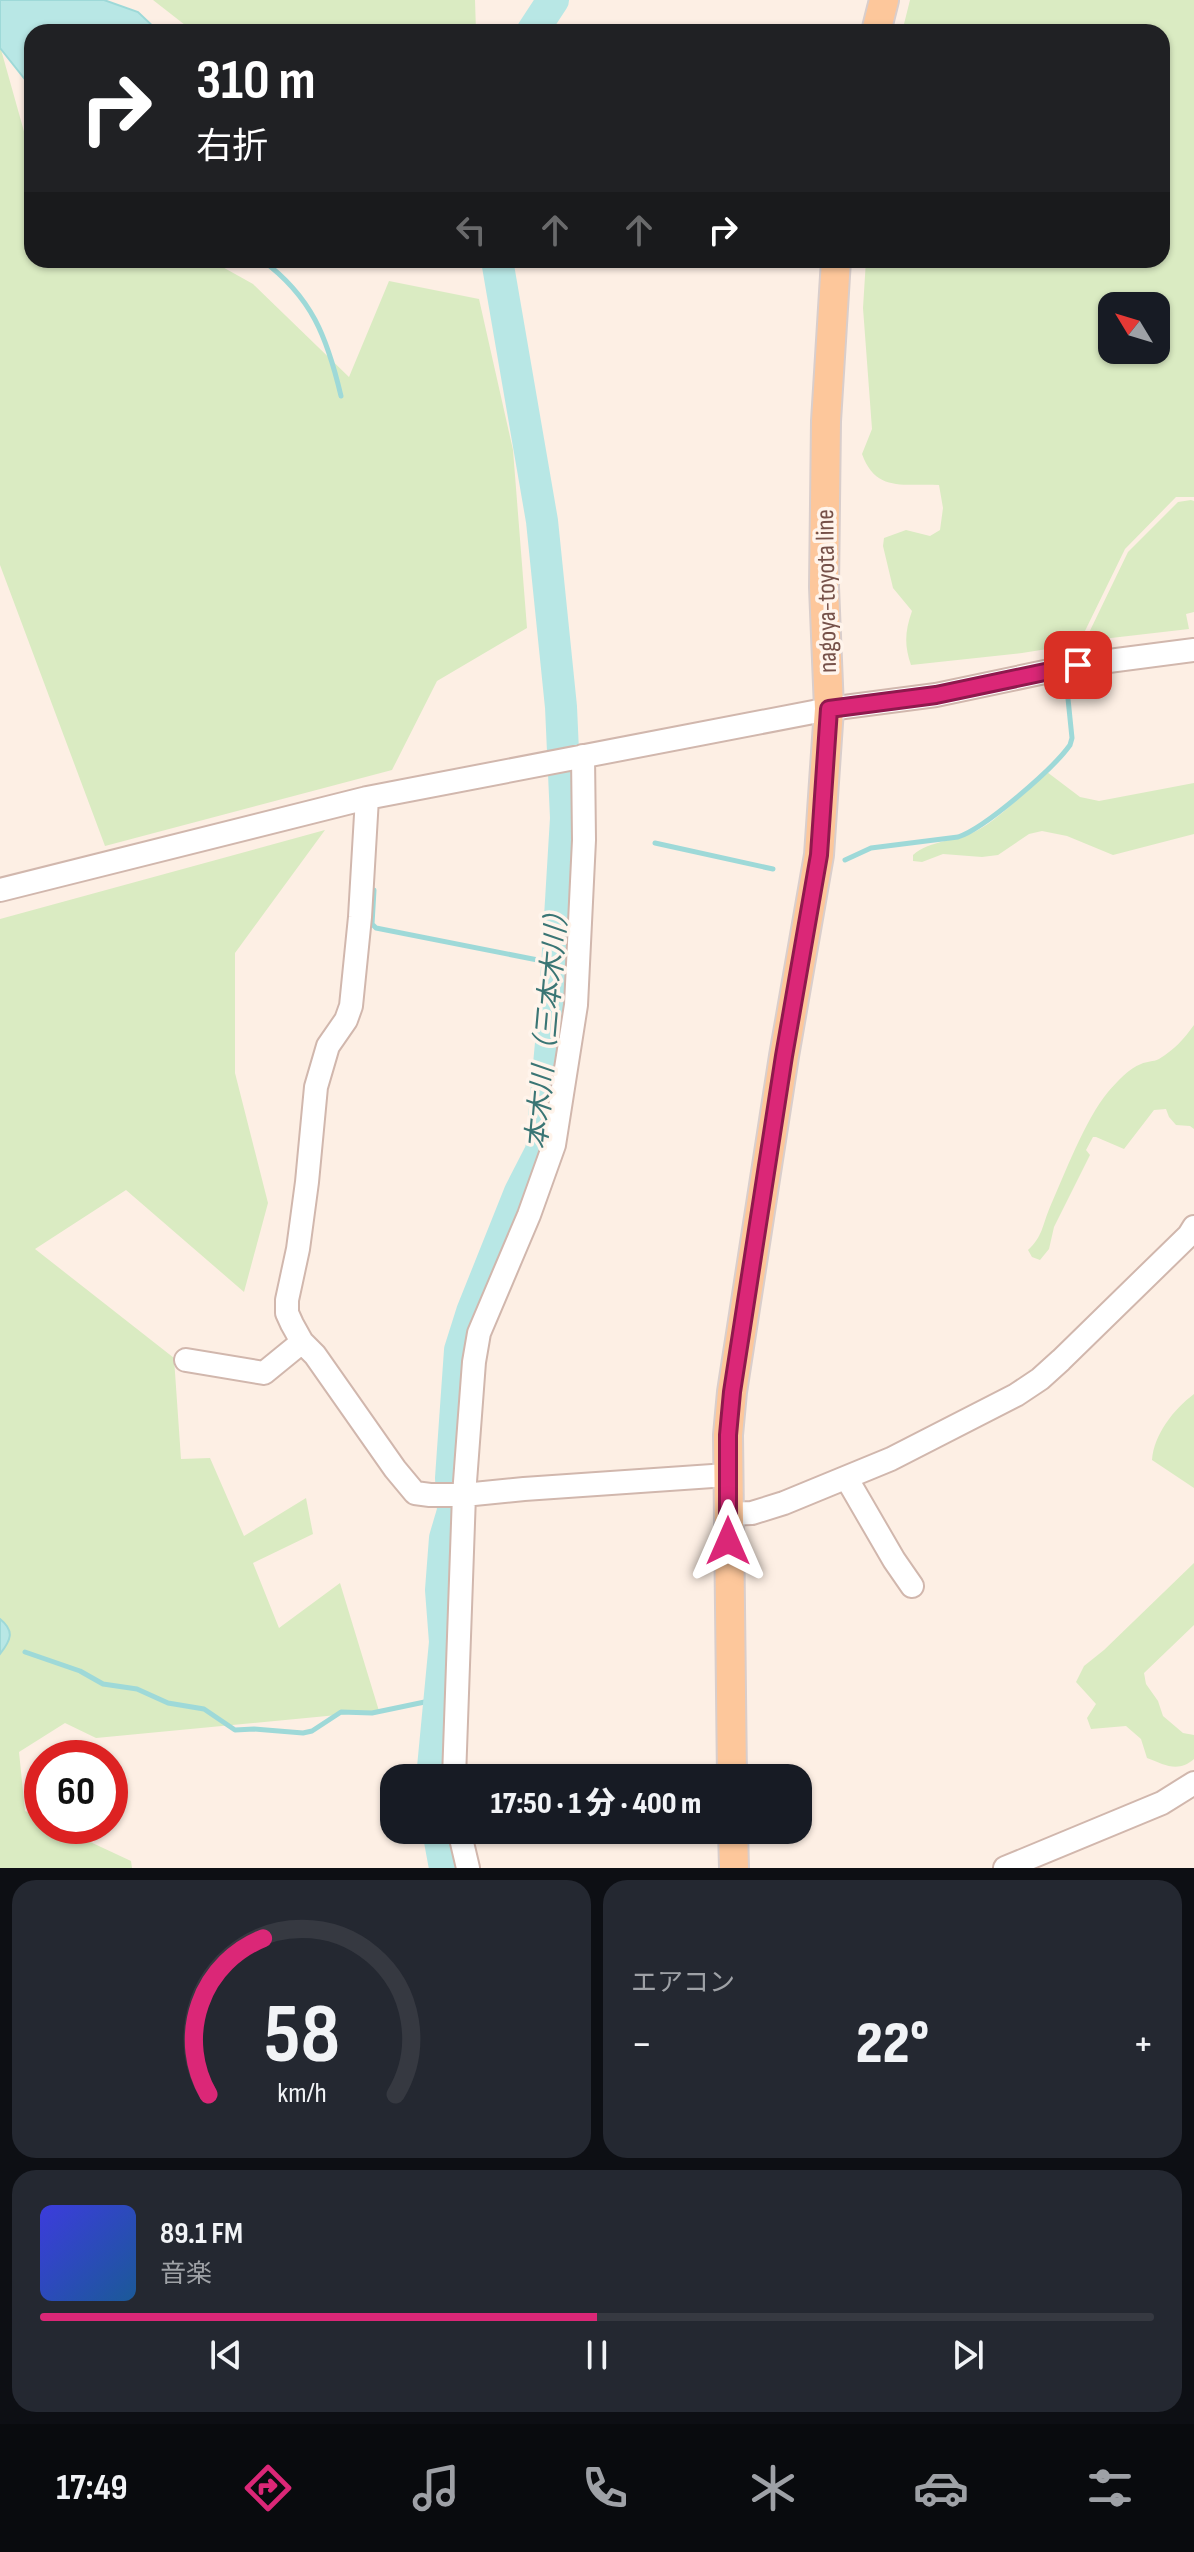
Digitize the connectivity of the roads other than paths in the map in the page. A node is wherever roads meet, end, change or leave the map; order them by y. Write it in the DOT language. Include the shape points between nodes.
graph roads {
  1 [pos="884,0"];
  2 [pos="878,24"];
  3 [pos="836,268"];
  4 [pos="1194,650"];
  5 [pos="829,709"];
  6 [pos="581,756"];
  7 [pos="367,798"];
  8 [pos="0,890"];
  9 [pos="1194,1227"];
  10 [pos="302,1342"];
  11 [pos="186,1360"];
  12 [pos="727,1475"];
  13 [pos="847,1479"];
  14 [pos="464,1495"];
  15 [pos="728,1514"];
  16 [pos="912,1586"];
  17 [pos="454,1764"];
  18 [pos="732,1764"];
  19 [pos="1194,1783"];
  20 [pos="462,1844"];
  21 [pos="733,1844"];
  22 [pos="1037,1863"];
  23 [pos="468,1868"];
  24 [pos="734,1868"];
  25 [pos="1005,1868"];
  1 -- 2 [label="main road"];
  3 -- 5 [label="main road, nagoya-toyota line" via="826,421"];
  4 -- 5 [label="street"];
  5 -- 6 [label="street"];
  5 -- 12 [label="main road, nagoya-toyota line" via="819,855 732,1392"];
  6 -- 7 [label="street"];
  6 -- 14 [label="street" via="584,855 576,1005 554,1145 479,1333"];
  7 -- 8 [label="street"];
  7 -- 10 [label="street" via="351,1006 328,1046 316,1087 298,1249 287,1300 287,1313"];
  9 -- 13 [label="street" via="1040,1379"];
  10 -- 11 [label="street" via="264,1373"];
  10 -- 14 [label="street" via="415,1493"];
  12 -- 14 [label="street"];
  12 -- 15 [label="main road, nagoya-toyota line"];
  13 -- 15 [label="street" via="752,1513"];
  13 -- 16 [label="street"];
  14 -- 17 [label="street"];
  15 -- 18 [label="main road, nagoya-toyota line"];
  19 -- 22 [label="street"];
  20 -- 23 [label="street"];
  21 -- 24 [label="main road"];
  22 -- 25 [label="street"];
}
